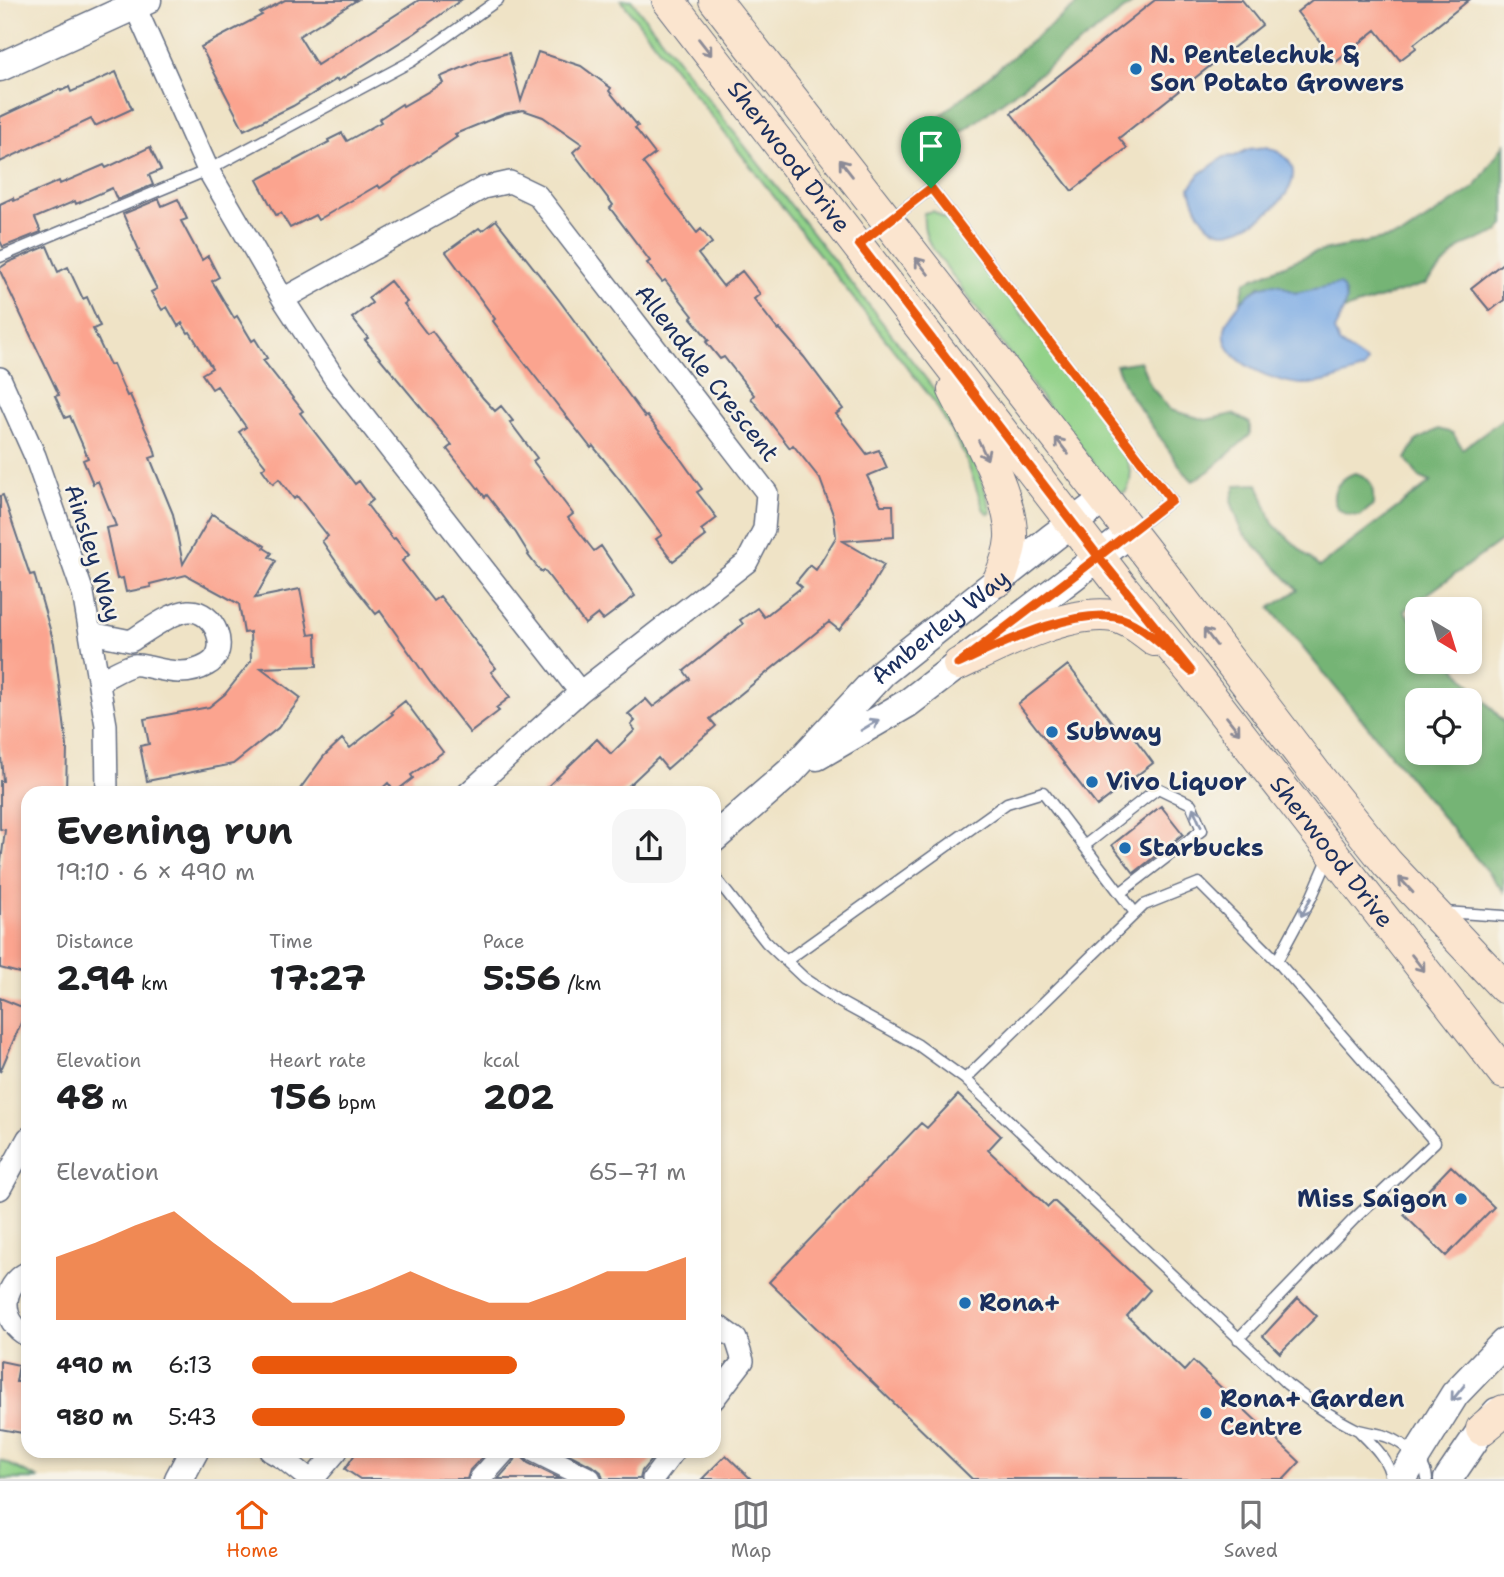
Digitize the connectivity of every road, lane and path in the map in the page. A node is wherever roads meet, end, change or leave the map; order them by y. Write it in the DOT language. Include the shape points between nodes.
graph roads {
  1 [pos="498,0"];
  2 [pos="668,0"];
  3 [pos="715,0"];
  4 [pos="138,2"];
  5 [pos="0,68"];
  6 [pos="208,170"];
  7 [pos="888,222"];
  8 [pos="859,244"];
  9 [pos="0,257"];
  10 [pos="283,299"];
  11 [pos="905,304"];
  12 [pos="0,377"];
  13 [pos="1104,500"];
  14 [pos="1073,523"];
  15 [pos="1129,533"];
  16 [pos="1098,556"];
  17 [pos="999,580"];
  18 [pos="92,633"];
  19 [pos="958,664"];
  20 [pos="1191,671"];
  21 [pos="99,681"];
  22 [pos="580,692"];
  23 [pos="790,772"];
  24 [pos="107,786"];
  25 [pos="476,786"];
  26 [pos="721,832"];
  27 [pos="1084,846"];
  28 [pos="1331,852"];
  29 [pos="721,885"];
  30 [pos="1120,893"];
  31 [pos="1429,910"];
  32 [pos="1135,913"];
  33 [pos="1504,916"];
  34 [pos="786,961"];
  35 [pos="1277,961"];
  36 [pos="1504,988"];
  37 [pos="1503,1065"];
  38 [pos="964,1079"];
  39 [pos="21,1151"];
  40 [pos="0,1189"];
  41 [pos="21,1275"];
  42 [pos="3,1291"];
  43 [pos="721,1327"];
  44 [pos="21,1333"];
  45 [pos="1238,1339"];
  46 [pos="1504,1343"];
  47 [pos="721,1390"];
  48 [pos="1504,1405"];
  49 [pos="1493,1420"];
  50 [pos="1358,1430"];
  51 [pos="190,1458"];
  52 [pos="282,1458"];
  53 [pos="330,1458"];
  54 [pos="499,1458"];
  55 [pos="548,1458"];
  56 [pos="669,1458"];
  57 [pos="1415,1471"];
  58 [pos="178,1479"];
  59 [pos="311,1479"];
  60 [pos="480,1479"];
  61 [pos="590,1479"];
  62 [pos="653,1479"];
  63 [pos="1391,1479"];
  64 [pos="1448,1479"];
  1 -- 6 [label="lane" via="412,61"];
  2 -- 8 [label="main road, Sherwood Drive, one-way"];
  7 -- 3 [label="main road, Sherwood Drive, one-way"];
  4 -- 5 [label="street"];
  4 -- 6 [label="street"];
  6 -- 9 [label="lane"];
  6 -- 10 [label="street"];
  7 -- 8 [label="lane"];
  13 -- 7 [label="main road, Sherwood Drive, one-way"];
  7 -- 15 [label="lane" via="931,188 1171,500"];
  8 -- 11 [label="main road, Sherwood Drive"];
  10 -- 22 [label="street" via="335,379"];
  10 -- 22 [label="street, Allendale Crescent" via="483,188 510,182 537,195 766,492 764,529 747,562"];
  11 -- 14 [label="main road, Sherwood Drive"];
  11 -- 17 [label="main road, one-way" via="951,384 1000,489 1011,536"];
  12 -- 18 [label="street, Ainsley Way" via="35,456 83,593"];
  13 -- 14 [label="street, Amberley Way"];
  13 -- 15 [label="main road, Sherwood Drive"];
  14 -- 16 [label="main road, Sherwood Drive"];
  14 -- 17 [label="street, Amberley Way"];
  15 -- 16 [label="street, Amberley Way"];
  31 -- 15 [label="main road, Sherwood Drive, one-way" via="1290,742"];
  16 -- 19 [label="street, Amberley Way"];
  16 -- 20 [label="main road, Sherwood Drive"];
  17 -- 23 [label="street, Amberley Way" via="883,672"];
  18 -- 21 [label="street, Ainsley Way"];
  18 -- 21 [label="street" via="131,641 188,611 211,621 220,638 211,664 194,671 178,674 135,664"];
  19 -- 20 [label="main road" via="1061,622 1112,616 1143,631"];
  23 -- 19 [label="street, Amberley Way, one-way" via="908,703"];
  20 -- 28 [label="main road, Sherwood Drive, one-way"];
  21 -- 24 [label="street, Ainsley Way" via="106,725"];
  22 -- 25 [label="street, Allendale Crescent"];
  23 -- 26 [label="street, Amberley Way"];
  27 -- 30 [label="lane"];
  30 -- 27 [label="lane, one-way" via="1202,830 1191,804 1158,788"];
  27 -- 34 [label="lane" via="1043,792 1007,803"];
  28 -- 35 [label="lane, one-way"];
  28 -- 37 [label="main road, Sherwood Drive, one-way"];
  29 -- 34 [label="lane"];
  30 -- 32 [label="lane"];
  31 -- 33 [label="lane"];
  31 -- 36 [label="main road, Sherwood Drive"];
  32 -- 35 [label="lane" via="1199,883"];
  32 -- 38 [label="lane"];
  34 -- 38 [label="lane" via="838,1002 918,1045"];
  35 -- 45 [label="lane" via="1435,1142"];
  38 -- 45 [label="lane"];
  39 -- 40 [label="street"];
  41 -- 42 [label="street"];
  42 -- 44 [label="street" via="4,1314"];
  43 -- 47 [label="street" via="736,1339 743,1361"];
  45 -- 50 [label="lane" via="1312,1403"];
  46 -- 57 [label="street, one-way" via="1455,1394"];
  48 -- 49 [label="street"];
  49 -- 64 [label="street"];
  50 -- 57 [label="lane" via="1390,1437"];
  50 -- 63 [label="lane" via="1379,1452"];
  51 -- 58 [label="street"];
  52 -- 59 [label="street"];
  53 -- 59 [label="street"];
  54 -- 60 [label="street"];
  55 -- 61 [label="street"];
  56 -- 62 [label="street"];
}
